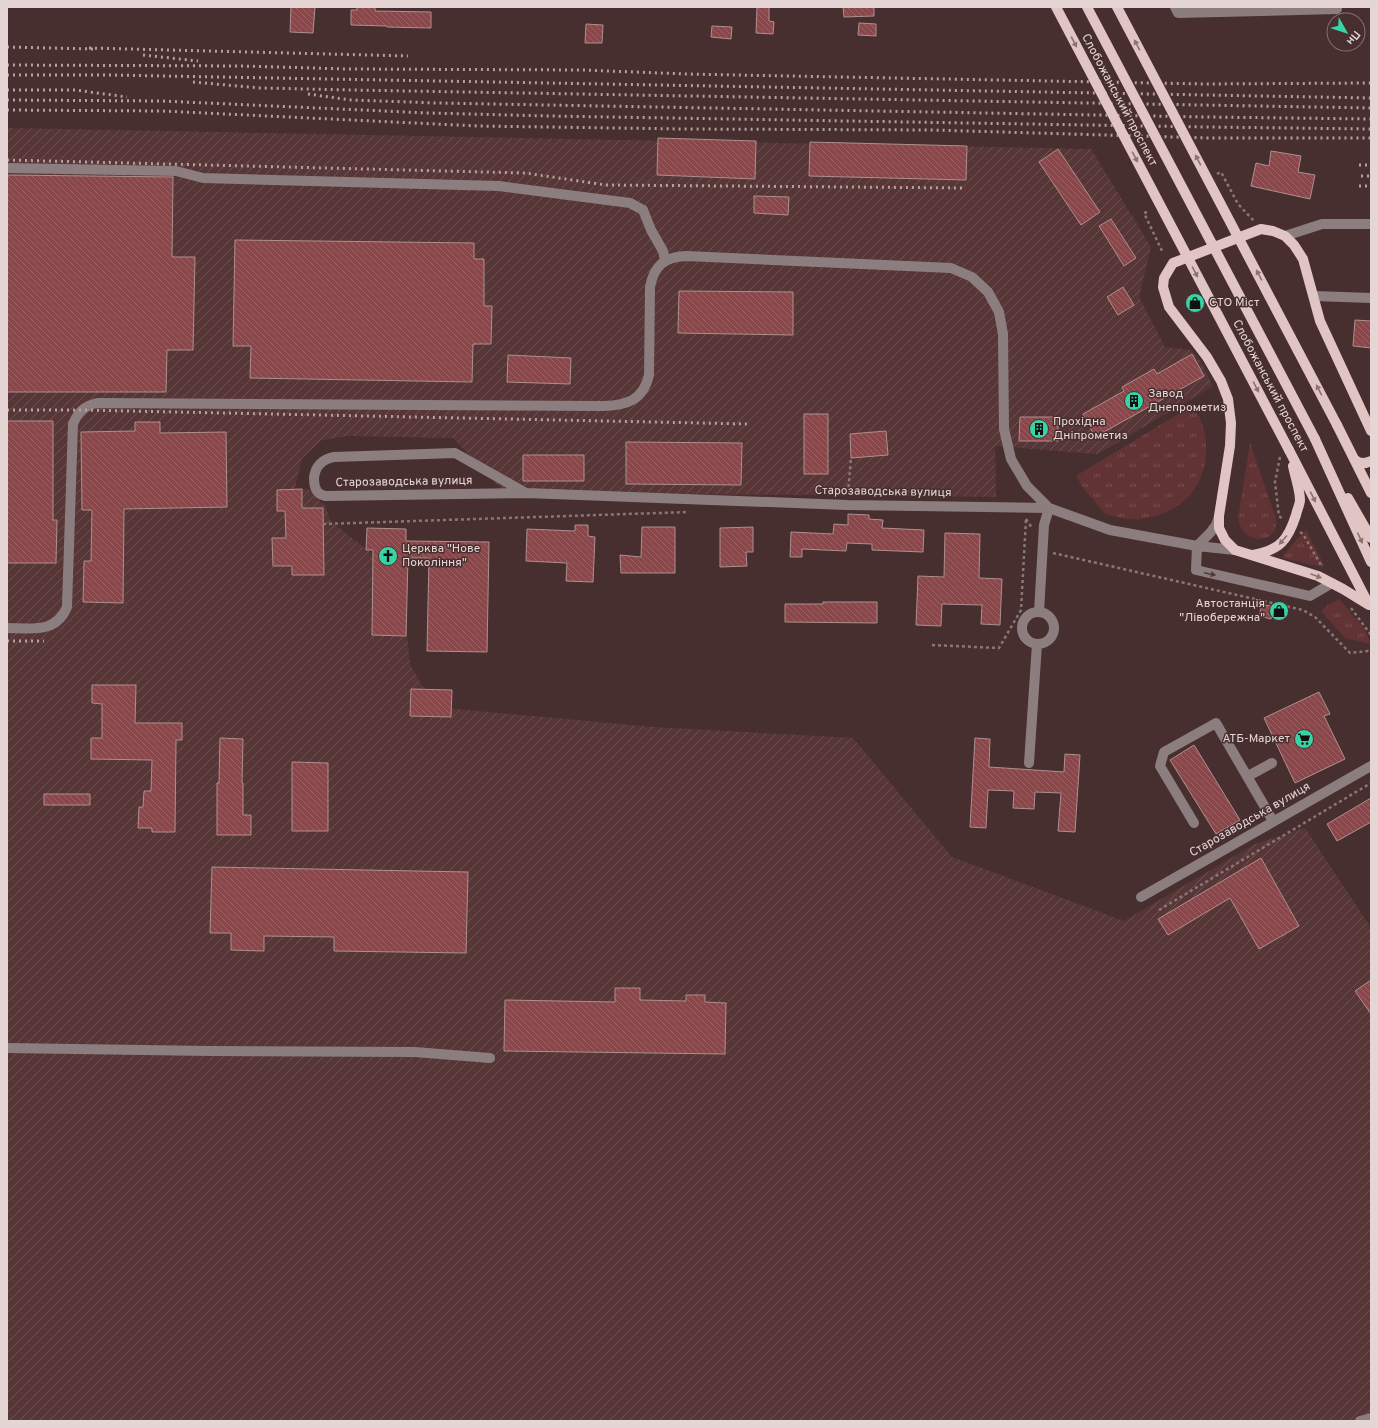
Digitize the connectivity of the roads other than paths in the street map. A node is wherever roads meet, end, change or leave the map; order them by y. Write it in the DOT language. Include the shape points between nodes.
graph roads {
  1 [pos="1056,7"];
  2 [pos="1088,7"];
  3 [pos="1117,7"];
  4 [pos="1175,7"];
  5 [pos="1337,7"];
  6 [pos="7,168"];
  7 [pos="1371,224"];
  8 [pos="1285,236"];
  9 [pos="666,260"];
  10 [pos="1314,296"];
  11 [pos="1371,298"];
  12 [pos="1371,431"];
  13 [pos="1315,439"];
  14 [pos="1285,452"];
  15 [pos="1354,459"];
  16 [pos="1371,460"];
  17 [pos="526,493"];
  18 [pos="1371,493"];
  19 [pos="1049,508"];
  20 [pos="1219,516"];
  21 [pos="1371,538"];
  22 [pos="1197,546"];
  23 [pos="1235,550"];
  24 [pos="1253,555"];
  25 [pos="1371,562"];
  26 [pos="1332,583"];
  27 [pos="1370,607"];
  28 [pos="1039,612"];
  29 [pos="7,628"];
  30 [pos="1037,644"];
  31 [pos="1029,763"];
  32 [pos="1272,763"];
  33 [pos="1371,766"];
  34 [pos="1248,776"];
  35 [pos="1274,821"];
  36 [pos="1194,823"];
  37 [pos="1141,897"];
  38 [pos="7,1048"];
  39 [pos="490,1058"];
  40 [pos="1371,1418"];
  41 [pos="1360,1421"];
  1 -- 14 [label="main road, Слобожанський проспект, one-way, bridge"];
  2 -- 13 [label="main road, Слобожанський проспект, bridge"];
  15 -- 3 [label="main road, one-way, bridge"];
  4 -- 5 [label="street" via="1178,13"];
  6 -- 9 [label="street" via="176,171 203,178 499,186 630,203 643,210"];
  7 -- 8 [label="street" via="1322,224"];
  8 -- 10 [label="main road" via="1303,259"];
  8 -- 20 [label="main road" via="1261,229 1173,263 1164,278 1163,288 1169,306 1207,357 1228,399 1230,446"];
  9 -- 19 [label="street" via="686,256 951,268 972,277 988,292 999,312 1002,334 1004,429 1011,459 1027,486"];
  9 -- 29 [label="street" via="652,277 650,287 649,375 641,394 624,404 88,405 76,416 73,424 67,608 64,616 50,626"];
  10 -- 11 [label="street"];
  10 -- 12 [label="main road" via="1320,321"];
  13 -- 21 [label="main road, Слобожанський проспект"];
  13 -- 25 [label="main road, Слобожанський проспект, one-way"];
  14 -- 24 [label="main road, one-way" via="1300,500 1292,526 1278,546"];
  14 -- 27 [label="main road, Слобожанський проспект, one-way"];
  15 -- 16 [label="main road" via="1367,463"];
  15 -- 18 [label="main road"];
  17 -- 17 [label="street, Старозаводська вулиця" via="325,496 317,492 314,474 321,462 334,457 455,454"];
  17 -- 19 [label="street, Старозаводська вулиця" via="847,505"];
  19 -- 22 [label="street, Старозаводська вулиця" via="1110,530"];
  19 -- 28 [label="street" via="1044,525"];
  20 -- 22 [label="street" via="1216,525"];
  20 -- 23 [label="main road" via="1221,535"];
  22 -- 23 [label="street, Старозаводська вулиця"];
  22 -- 26 [label="street, one-way" via="1196,570 1310,596"];
  23 -- 24 [label="main road"];
  24 -- 26 [label="main road, one-way"];
  26 -- 27 [label="main road"];
  28 -- 30 [label="street" via="1049,616 1054,626 1048,641"];
  28 -- 30 [label="street" via="1028,615 1022,624 1026,640"];
  30 -- 31 [label="street"];
  32 -- 34 [label="street"];
  33 -- 35 [label="street, Старозаводська вулиця"];
  34 -- 35 [label="street"];
  34 -- 36 [label="street" via="1216,723 1164,752 1160,766"];
  35 -- 37 [label="street, Старозаводська вулиця"];
  38 -- 39 [label="street" via="415,1052"];
  40 -- 41 [label="street"];
}
